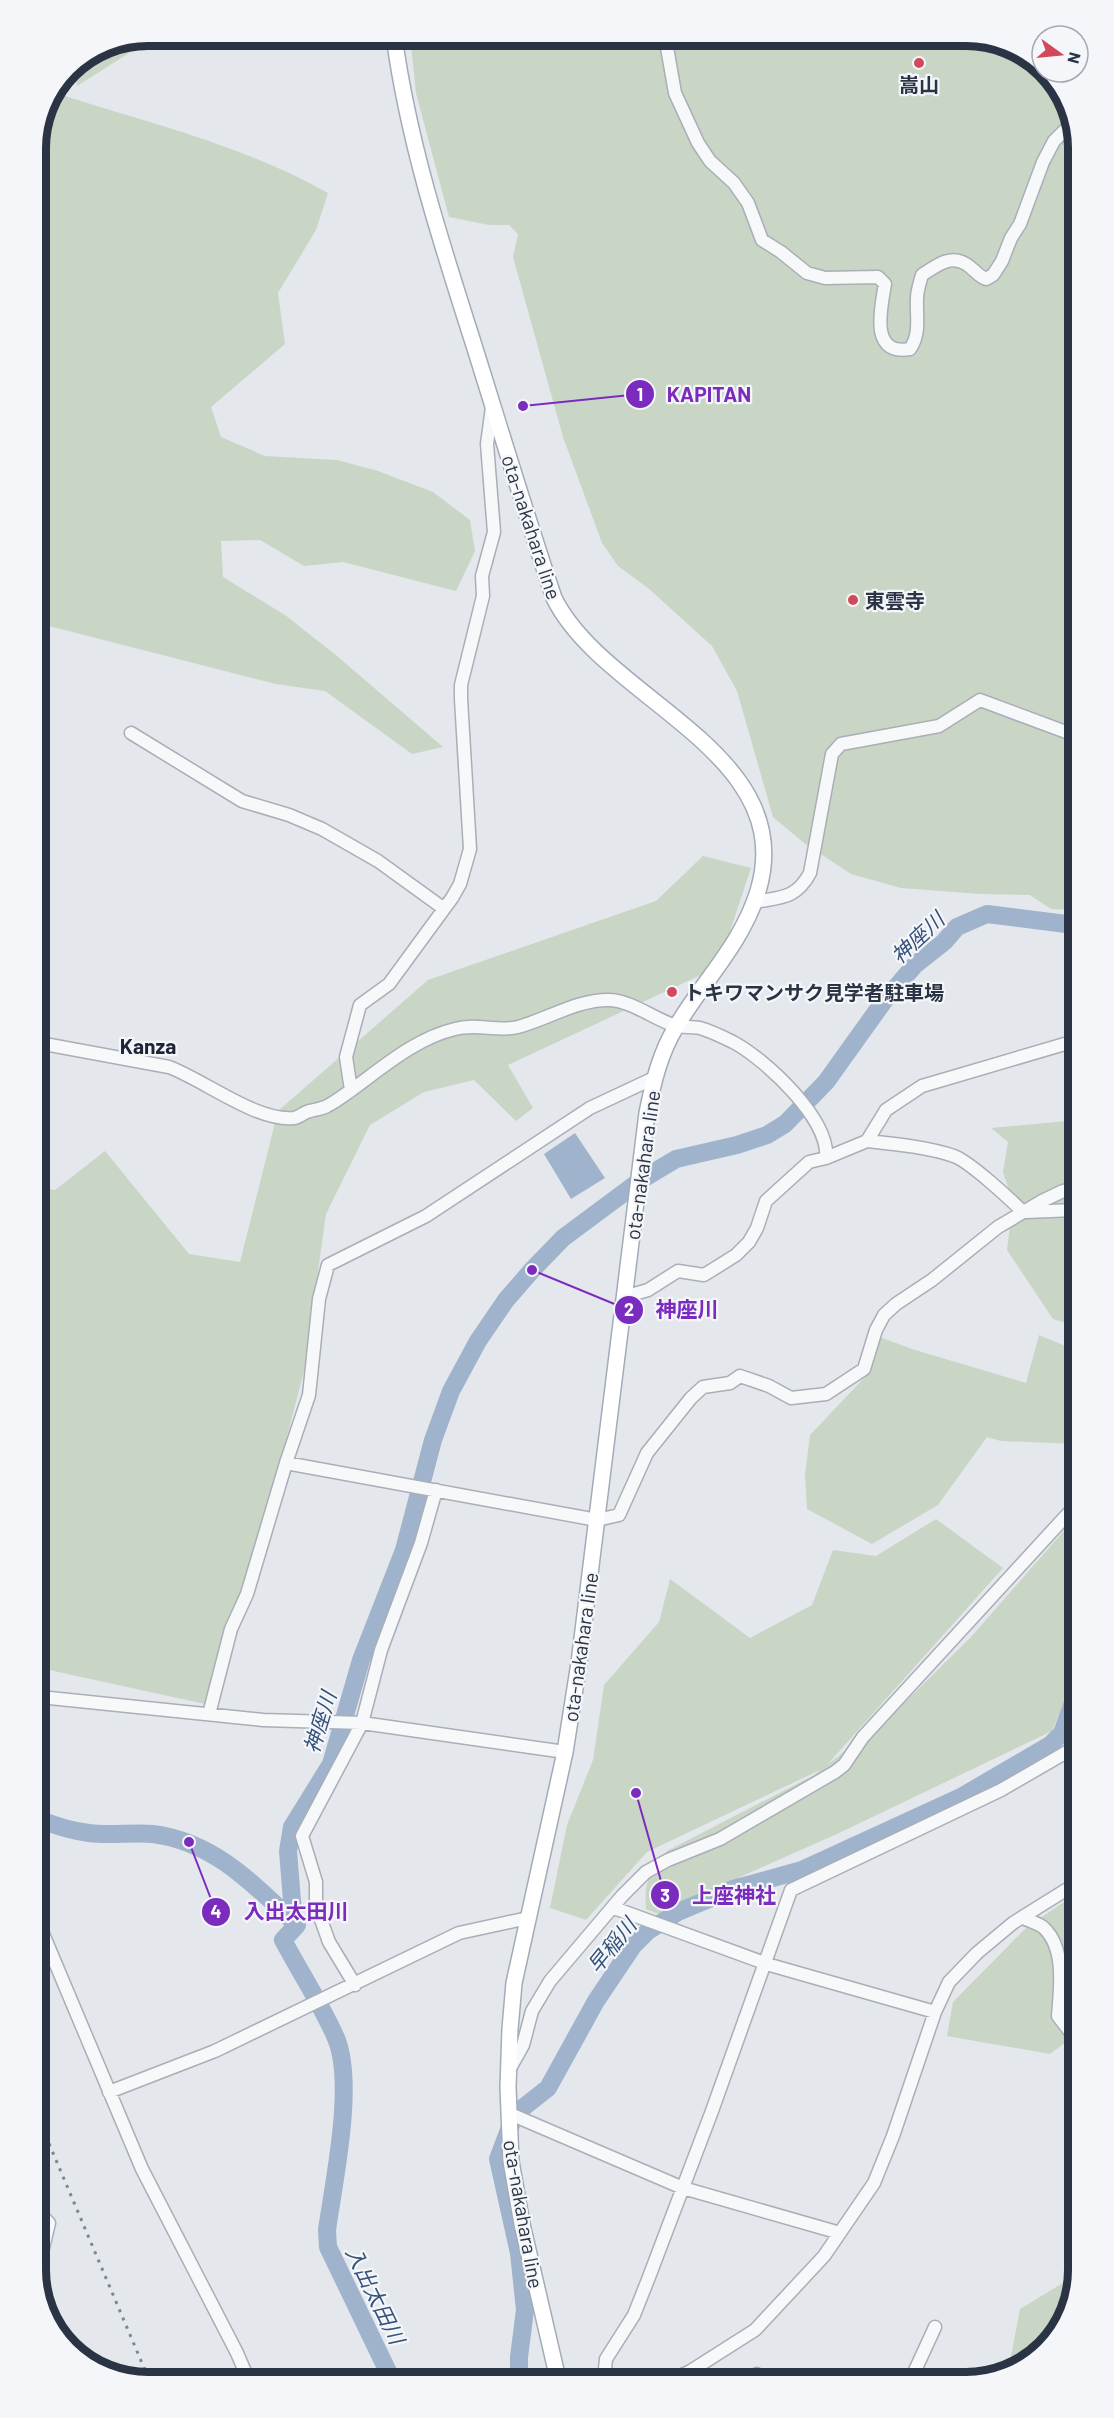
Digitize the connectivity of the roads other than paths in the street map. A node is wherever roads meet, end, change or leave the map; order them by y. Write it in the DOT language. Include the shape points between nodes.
graph roads {
  1 [pos="395,46"];
  2 [pos="666,47"];
  3 [pos="1066,129"];
  4 [pos="492,407"];
  5 [pos="1067,732"];
  6 [pos="131,734"];
  7 [pos="755,902"];
  8 [pos="443,908"];
  9 [pos="676,1026"];
  10 [pos="1067,1043"];
  11 [pos="47,1044"];
  12 [pos="654,1078"];
  13 [pos="351,1090"];
  14 [pos="867,1141"];
  15 [pos="826,1158"];
  16 [pos="1067,1190"];
  17 [pos="1067,1210"];
  18 [pos="1023,1212"];
  19 [pos="624,1297"];
  20 [pos="286,1463"];
  21 [pos="436,1490"];
  22 [pos="1067,1515"];
  23 [pos="597,1520"];
  24 [pos="46,1698"];
  25 [pos="209,1714"];
  26 [pos="362,1723"];
  27 [pos="565,1752"];
  28 [pos="1067,1752"];
  29 [pos="1067,1889"];
  30 [pos="614,1908"];
  31 [pos="528,1918"];
  32 [pos="1023,1918"];
  33 [pos="46,1941"];
  34 [pos="765,1962"];
  35 [pos="1060,1974"];
  36 [pos="1067,1982"];
  37 [pos="355,1985"];
  38 [pos="935,2012"];
  39 [pos="1067,2028"];
  40 [pos="509,2071"];
  41 [pos="110,2092"];
  42 [pos="508,2113"];
  43 [pos="683,2188"];
  44 [pos="840,2232"];
  45 [pos="935,2327"];
  46 [pos="245,2371"];
  47 [pos="556,2372"];
  48 [pos="605,2372"];
  49 [pos="690,2372"];
  50 [pos="914,2372"];
  1 -- 4 [label="main road, ota-nakahara line" via="418,163"];
  2 -- 3 [label="street" via="675,93 698,143 748,203 762,240 807,273 825,278 878,277 885,284 880,318 882,337 889,347 900,351 910,349 915,342 922,275 944,261 954,260 966,263 982,278 993,275 1020,224 1043,162"];
  4 -- 7 [label="main road, ota-nakahara line" via="562,614 595,653 703,742 734,773 754,807 763,836 764,860"];
  4 -- 8 [label="street" via="487,444 494,532 460,699 470,849 460,884"];
  5 -- 7 [label="street" via="981,700 939,726 841,744 832,754 810,873 803,886 792,895"];
  6 -- 8 [label="street" via="242,801 322,829 378,861"];
  7 -- 9 [label="main road, ota-nakahara line" via="743,931"];
  8 -- 13 [label="street" via="389,984 360,1005 346,1057"];
  9 -- 12 [label="main road, ota-nakahara line"];
  9 -- 13 [label="street" via="623,1003 588,1002 517,1027 454,1029 429,1039"];
  9 -- 15 [label="street" via="699,1028 734,1042 769,1066 821,1131"];
  10 -- 14 [label="street" via="922,1086 886,1110"];
  11 -- 13 [label="street" via="169,1067 257,1111 283,1118 296,1118 326,1107"];
  12 -- 19 [label="main road, ota-nakahara line"];
  12 -- 20 [label="street" via="590,1108 426,1216 328,1265 319,1299 309,1395"];
  14 -- 15 [label="street"];
  14 -- 18 [label="street" via="956,1157 1006,1194"];
  15 -- 19 [label="street" via="809,1162 766,1201 757,1228 736,1255 704,1275 678,1271 648,1290"];
  16 -- 18 [label="street"];
  17 -- 18 [label="street"];
  18 -- 23 [label="street" via="980,1240 884,1315 864,1369 826,1394 791,1398 740,1376 730,1383 703,1387 647,1453 619,1515"];
  19 -- 23 [label="main road, ota-nakahara line"];
  20 -- 21 [label="street"];
  20 -- 25 [label="street" via="247,1594 231,1629"];
  21 -- 23 [label="street"];
  21 -- 26 [label="street" via="421,1543 381,1650"];
  22 -- 30 [label="street" via="863,1737 844,1765 737,1830 646,1872"];
  23 -- 27 [label="main road, ota-nakahara line"];
  24 -- 25 [label="street"];
  25 -- 26 [label="street"];
  26 -- 27 [label="street"];
  26 -- 37 [label="street" via="302,1836 319,1914"];
  27 -- 31 [label="main road, ota-nakahara line"];
  28 -- 34 [label="street" via="1001,1790 791,1890"];
  29 -- 32 [label="street"];
  30 -- 34 [label="street"];
  30 -- 40 [label="street" via="550,1981 532,2011 523,2046"];
  31 -- 37 [label="street" via="459,1933"];
  31 -- 40 [label="main road, ota-nakahara line" via="514,1983"];
  32 -- 35 [label="street" via="1044,1928 1055,1946"];
  32 -- 38 [label="street" via="961,1968 949,1982"];
  33 -- 41 [label="street"];
  34 -- 38 [label="street"];
  34 -- 43 [label="street"];
  35 -- 36 [label="street"];
  35 -- 39 [label="street" via="1058,2016"];
  37 -- 41 [label="street" via="214,2051"];
  38 -- 44 [label="street" via="874,2183"];
  40 -- 42 [label="main road, ota-nakahara line"];
  41 -- 46 [label="street" via="142,2169"];
  42 -- 43 [label="street"];
  42 -- 47 [label="main road, ota-nakahara line" via="511,2161 522,2224"];
  43 -- 44 [label="street"];
  43 -- 48 [label="street" via="634,2315 606,2359"];
  44 -- 49 [label="street" via="824,2256 755,2330"];
  45 -- 50 [label="street"];
}
